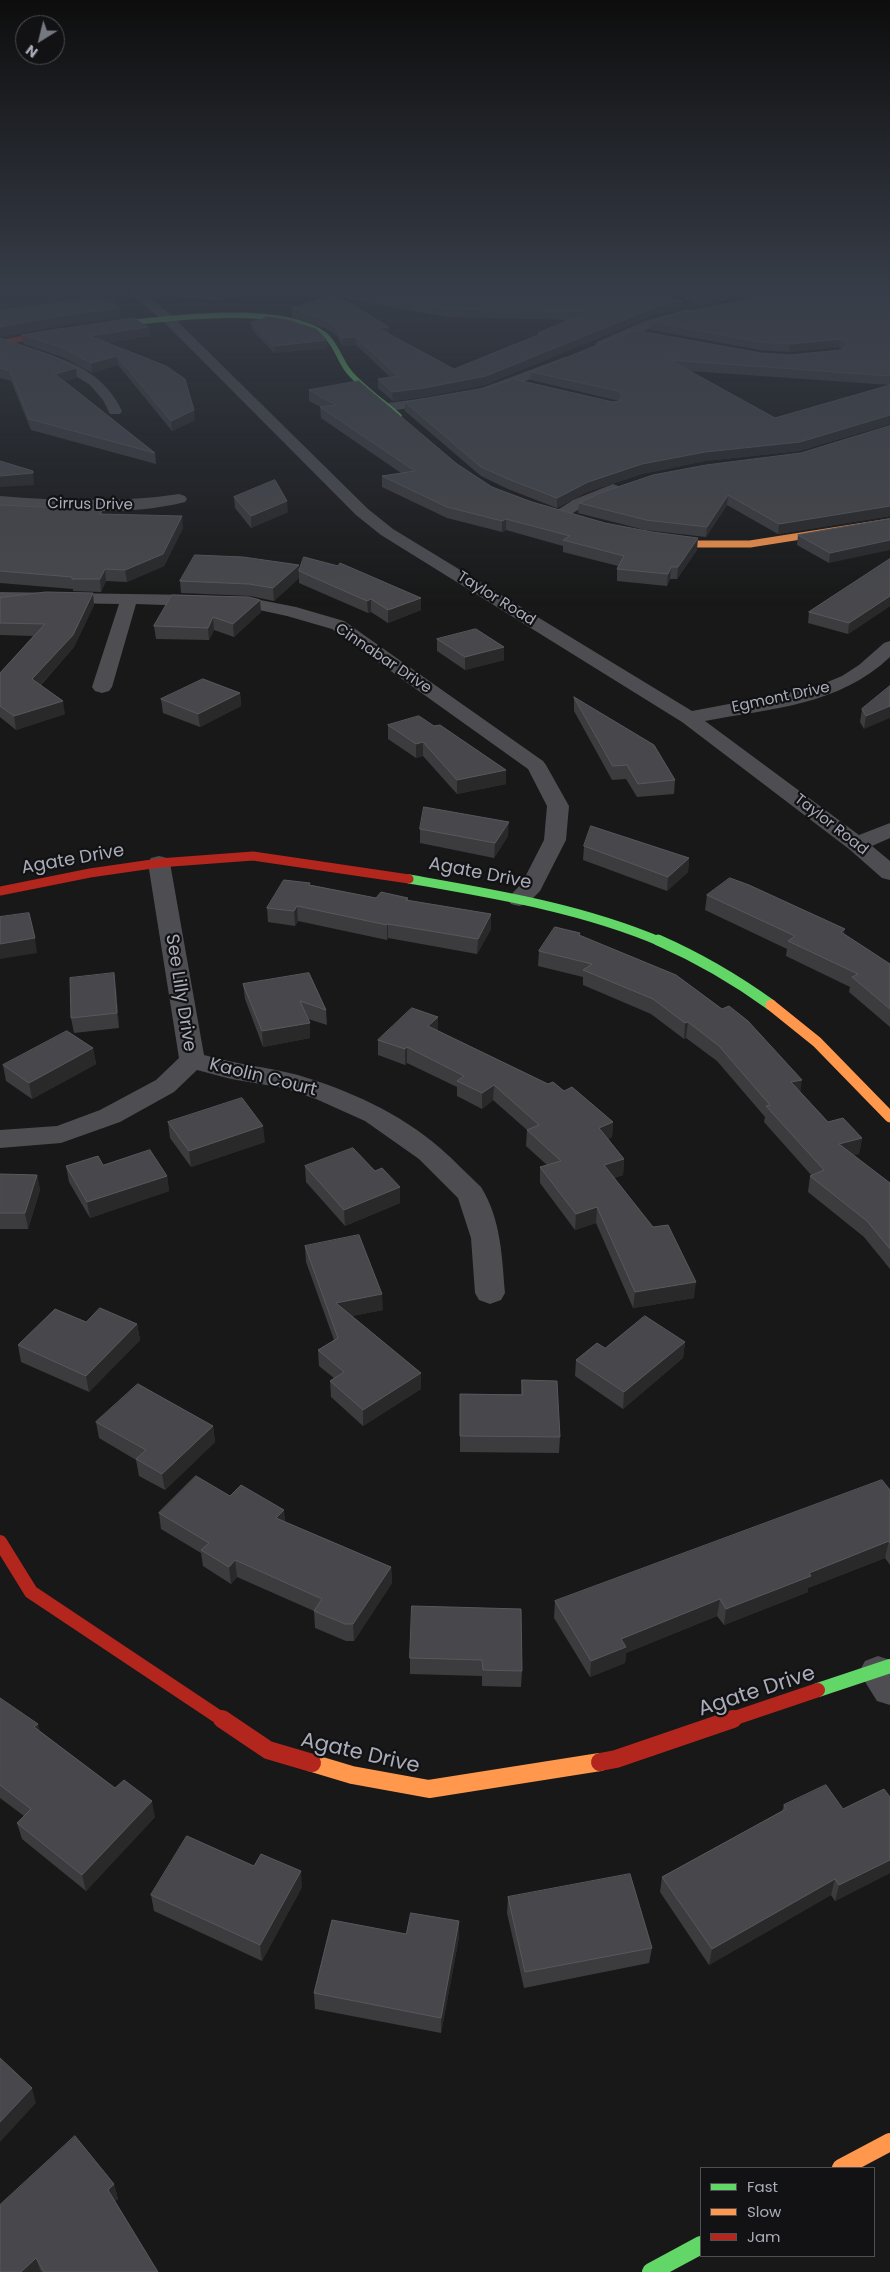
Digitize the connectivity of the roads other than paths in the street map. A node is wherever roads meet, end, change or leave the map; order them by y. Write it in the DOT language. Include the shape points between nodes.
graph roads {
  1 [pos="106,395"];
  2 [pos="244,395"];
  3 [pos="375,395"];
  4 [pos="471,395"];
  5 [pos="468,396"];
  6 [pos="452,399"];
  7 [pos="388,406"];
  8 [pos="115,411"];
  9 [pos="410,425"];
  10 [pos="630,484"];
  11 [pos="179,499"];
  12 [pos="0,501"];
  13 [pos="554,514"];
  14 [pos="576,520"];
  15 [pos="890,522"];
  16 [pos="651,539"];
  17 [pos="0,597"];
  18 [pos="130,600"];
  19 [pos="890,646"];
  20 [pos="102,687"];
  21 [pos="689,718"];
  22 [pos="890,830"];
  23 [pos="857,844"];
  24 [pos="159,863"];
  25 [pos="890,873"];
  26 [pos="0,890"];
  27 [pos="518,898"];
  28 [pos="192,1060"];
  29 [pos="890,1117"];
  30 [pos="0,1139"];
  31 [pos="490,1293"];
  32 [pos="0,1542"];
  33 [pos="886,1676"];
  34 [pos="890,2142"];
  35 [pos="843,2167"];
  36 [pos="700,2246"];
  37 [pos="651,2272"];
  1 -- 8 [label="street"];
  2 -- 21 [label="street, Taylor Road" via="362,512 387,532"];
  3 -- 7 [label="street"];
  4 -- 5 [label="street"];
  6 -- 7 [label="street"];
  7 -- 9 [label="street"];
  10 -- 13 [label="street"];
  11 -- 12 [label="street, Cirrus Drive" via="108,507"];
  13 -- 14 [label="street"];
  15 -- 16 [label="street" via="750,544 685,544"];
  17 -- 18 [label="street, Cinnabar Drive"];
  18 -- 20 [label="street"];
  18 -- 27 [label="street, Cinnabar Drive" via="250,603 338,625 536,765 558,806 555,840 532,886"];
  19 -- 21 [label="street, Egmont Drive" via="865,671 832,688"];
  21 -- 23 [label="street, Taylor Road"];
  22 -- 23 [label="street"];
  23 -- 25 [label="street, Taylor Road"];
  24 -- 26 [label="street, Agate Drive"];
  24 -- 27 [label="street, Agate Drive" via="253,856 358,870"];
  24 -- 28 [label="street, See Lilly Drive"];
  27 -- 29 [label="street, Agate Drive" via="598,918 645,935 707,963 752,989 817,1042"];
  28 -- 30 [label="street, See Lilly Drive" via="165,1086 110,1116 61,1134"];
  28 -- 31 [label="street, Kaolin Court" via="289,1081 324,1093 374,1114 429,1153 471,1194 486,1238"];
  32 -- 33 [label="street, Agate Drive" via="31,1592 268,1750 352,1775 429,1789 616,1759"];
  34 -- 35 [label="street"];
  36 -- 37 [label="street"];
}
